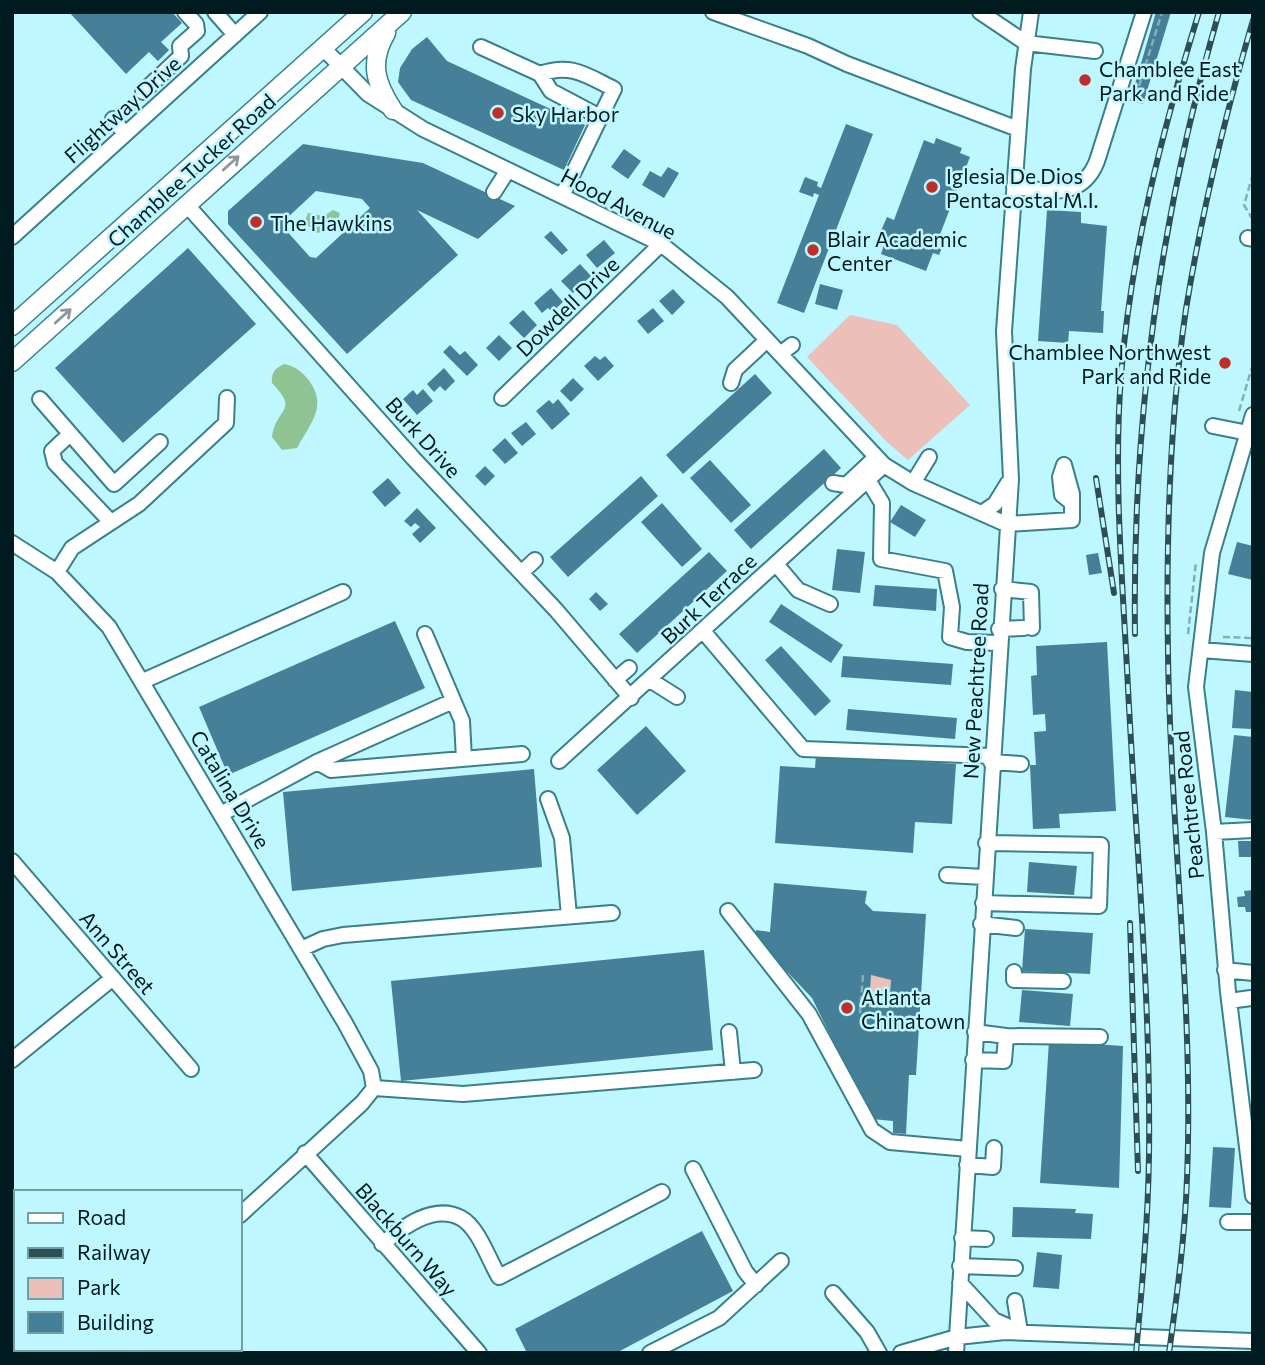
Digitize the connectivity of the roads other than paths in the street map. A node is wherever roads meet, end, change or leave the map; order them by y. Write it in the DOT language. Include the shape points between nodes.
graph roads {
  1 [pos="186,12"];
  2 [pos="215,12"];
  3 [pos="260,12"];
  4 [pos="363,12"];
  5 [pos="712,12"];
  6 [pos="980,12"];
  7 [pos="1031,12"];
  8 [pos="1144,12"];
  9 [pos="398,16"];
  10 [pos="235,34"];
  11 [pos="1026,43"];
  12 [pos="481,47"];
  13 [pos="323,48"];
  14 [pos="1094,51"];
  15 [pos="341,67"];
  16 [pos="540,75"];
  17 [pos="143,92"];
  18 [pos="393,110"];
  19 [pos="600,117"];
  20 [pos="113,119"];
  21 [pos="1018,129"];
  22 [pos="125,134"];
  23 [pos="508,170"];
  24 [pos="1014,187"];
  25 [pos="494,192"];
  26 [pos="562,197"];
  27 [pos="186,204"];
  28 [pos="12,237"];
  29 [pos="660,244"];
  30 [pos="12,326"];
  31 [pos="767,340"];
  32 [pos="12,362"];
  33 [pos="731,383"];
  34 [pos="227,398"];
  35 [pos="502,398"];
  36 [pos="40,400"];
  37 [pos="1253,415"];
  38 [pos="1213,425"];
  39 [pos="1248,433"];
  40 [pos="70,434"];
  41 [pos="160,442"];
  42 [pos="929,457"];
  43 [pos="880,461"];
  44 [pos="1011,479"];
  45 [pos="868,480"];
  46 [pos="913,483"];
  47 [pos="833,484"];
  48 [pos="1071,502"];
  49 [pos="982,513"];
  50 [pos="110,521"];
  51 [pos="1006,524"];
  52 [pos="12,542"];
  53 [pos="535,560"];
  54 [pos="776,564"];
  55 [pos="57,572"];
  56 [pos="521,573"];
  57 [pos="1002,589"];
  58 [pos="343,592"];
  59 [pos="830,604"];
  60 [pos="703,631"];
  61 [pos="425,634"];
  62 [pos="999,636"];
  63 [pos="1201,650"];
  64 [pos="1253,654"];
  65 [pos="629,668"];
  66 [pos="615,680"];
  67 [pos="650,680"];
  68 [pos="143,681"];
  69 [pos="677,697"];
  70 [pos="631,698"];
  71 [pos="453,701"];
  72 [pos="522,754"];
  73 [pos="464,759"];
  74 [pos="991,759"];
  75 [pos="559,761"];
  76 [pos="317,762"];
  77 [pos="1021,764"];
  78 [pos="548,799"];
  79 [pos="221,814"];
  80 [pos="1253,830"];
  81 [pos="1214,832"];
  82 [pos="986,843"];
  83 [pos="12,861"];
  84 [pos="947,875"];
  85 [pos="984,877"];
  86 [pos="983,903"];
  87 [pos="728,911"];
  88 [pos="612,913"];
  89 [pos="569,916"];
  90 [pos="981,924"];
  91 [pos="1016,928"];
  92 [pos="301,949"];
  93 [pos="1225,970"];
  94 [pos="1014,972"];
  95 [pos="1253,973"];
  96 [pos="113,978"];
  97 [pos="1063,981"];
  98 [pos="1251,998"];
  99 [pos="1228,1001"];
  100 [pos="729,1032"];
  101 [pos="975,1032"];
  102 [pos="1006,1036"];
  103 [pos="1100,1037"];
  104 [pos="12,1060"];
  105 [pos="973,1060"];
  106 [pos="191,1069"];
  107 [pos="754,1070"];
  108 [pos="733,1072"];
  109 [pos="373,1088"];
  110 [pos="994,1148"];
  111 [pos="968,1149"];
  112 [pos="305,1153"];
  113 [pos="967,1165"];
  114 [pos="692,1169"];
  115 [pos="1252,1187"];
  116 [pos="662,1192"];
  117 [pos="242,1213"];
  118 [pos="1228,1222"];
  119 [pos="1253,1222"];
  120 [pos="962,1238"];
  121 [pos="986,1239"];
  122 [pos="382,1244"];
  123 [pos="781,1261"];
  124 [pos="960,1266"];
  125 [pos="1015,1268"];
  126 [pos="960,1283"];
  127 [pos="756,1285"];
  128 [pos="834,1293"];
  129 [pos="1015,1301"];
  130 [pos="1020,1332"];
  131 [pos="957,1337"];
  132 [pos="1253,1341"];
  133 [pos="903,1352"];
  134 [pos="479,1353"];
  135 [pos="650,1353"];
  136 [pos="879,1353"];
  137 [pos="956,1353"];
  1 -- 17 [label="street" via="197,31 180,46 181,56"];
  2 -- 10 [label="street"];
  3 -- 10 [label="street, Flightway Drive"];
  4 -- 13 [label="main road, Chamblee Tucker Road"];
  5 -- 21 [label="street"];
  6 -- 11 [label="street"];
  7 -- 11 [label="street, New Peachtree Road"];
  8 -- 24 [label="street" via="1097,161 1087,179 1066,191"];
  9 -- 15 [label="main road, Chamblee Tucker Road"];
  9 -- 18 [label="main road" via="375,52 379,89"];
  10 -- 22 [label="street, Flightway Drive"];
  11 -- 14 [label="street"];
  11 -- 21 [label="street, New Peachtree Road"];
  12 -- 16 [label="street"];
  13 -- 15 [label="street, Hood Avenue"];
  13 -- 30 [label="main road, Chamblee Tucker Road"];
  15 -- 18 [label="street, Hood Avenue"];
  27 -- 15 [label="main road, Chamblee Tucker Road, one-way"];
  16 -- 19 [label="street" via="551,92"];
  16 -- 19 [label="street" via="571,69 614,89"];
  18 -- 23 [label="street, Hood Avenue"];
  19 -- 26 [label="street"];
  20 -- 22 [label="street"];
  21 -- 24 [label="street, New Peachtree Road"];
  22 -- 28 [label="street, Flightway Drive"];
  23 -- 25 [label="street"];
  23 -- 26 [label="street, Hood Avenue"];
  24 -- 44 [label="street, New Peachtree Road" via="1003,331"];
  26 -- 29 [label="street, Hood Avenue"];
  32 -- 27 [label="main road, Chamblee Tucker Road, one-way"];
  27 -- 56 [label="street, Burk Drive"];
  29 -- 31 [label="street, Hood Avenue" via="727,297"];
  29 -- 35 [label="street, Dowdell Drive"];
  31 -- 33 [label="street" via="735,370"];
  31 -- 43 [label="street, Hood Avenue" via="786,349"];
  34 -- 50 [label="street" via="226,423 139,504"];
  36 -- 40 [label="street"];
  37 -- 39 [label="street, Peachtree Road"];
  38 -- 39 [label="street"];
  39 -- 63 [label="street, Peachtree Road" via="1212,553"];
  40 -- 41 [label="street" via="114,484"];
  40 -- 50 [label="street" via="52,451 55,463"];
  42 -- 46 [label="street"];
  43 -- 45 [label="street, Burk Terrace"];
  43 -- 46 [label="street, Hood Avenue"];
  43 -- 47 [label="street" via="846,485"];
  44 -- 49 [label="street" via="995,504"];
  44 -- 51 [label="street, New Peachtree Road"];
  45 -- 54 [label="street, Burk Terrace"];
  45 -- 62 [label="street" via="882,503 881,559 945,571 952,607 950,637 967,642"];
  46 -- 49 [label="street, Hood Avenue"];
  48 -- 51 [label="street" via="1072,520"];
  49 -- 51 [label="street, Hood Avenue"];
  50 -- 55 [label="street" via="72,548"];
  51 -- 57 [label="street, New Peachtree Road"];
  52 -- 55 [label="street, Catalina Drive"];
  53 -- 56 [label="street"];
  54 -- 59 [label="street" via="797,590"];
  54 -- 60 [label="street, Burk Terrace"];
  55 -- 68 [label="street, Catalina Drive" via="109,627"];
  56 -- 66 [label="street, Burk Drive"];
  57 -- 62 [label="street, New Peachtree Road"];
  57 -- 62 [label="street" via="1031,592 1028,628"];
  58 -- 68 [label="street"];
  60 -- 67 [label="street, Burk Terrace"];
  60 -- 74 [label="street" via="803,749"];
  61 -- 71 [label="street"];
  62 -- 74 [label="street, New Peachtree Road"];
  63 -- 64 [label="street"];
  63 -- 81 [label="street, Peachtree Road" via="1196,687"];
  65 -- 66 [label="street"];
  66 -- 70 [label="street, Burk Drive"];
  67 -- 69 [label="street"];
  67 -- 70 [label="street, Burk Terrace"];
  68 -- 79 [label="street, Catalina Drive"];
  70 -- 75 [label="street, Burk Terrace"];
  71 -- 73 [label="street" via="461,721"];
  71 -- 76 [label="street"];
  72 -- 73 [label="street"];
  73 -- 76 [label="street" via="331,770"];
  74 -- 77 [label="street"];
  74 -- 82 [label="street, New Peachtree Road"];
  76 -- 79 [label="street"];
  78 -- 89 [label="street" via="562,838"];
  79 -- 92 [label="street, Catalina Drive"];
  80 -- 81 [label="street"];
  81 -- 93 [label="street, Peachtree Road"];
  82 -- 85 [label="street, New Peachtree Road"];
  82 -- 86 [label="street" via="1101,845 1099,906"];
  83 -- 96 [label="street, Ann Street"];
  84 -- 85 [label="street"];
  85 -- 86 [label="street, New Peachtree Road"];
  86 -- 90 [label="street, New Peachtree Road"];
  87 -- 111 [label="street" via="809,1014 872,1130 890,1142"];
  88 -- 89 [label="street"];
  89 -- 92 [label="street" via="343,935"];
  90 -- 91 [label="street"];
  90 -- 101 [label="street, New Peachtree Road"];
  92 -- 109 [label="street, Catalina Drive" via="371,1071"];
  93 -- 95 [label="street"];
  93 -- 99 [label="street, Peachtree Road"];
  94 -- 97 [label="street" via="1014,980"];
  96 -- 104 [label="street"];
  96 -- 106 [label="street, Ann Street"];
  98 -- 99 [label="street"];
  99 -- 115 [label="street, Peachtree Road"];
  100 -- 108 [label="street"];
  101 -- 102 [label="street"];
  101 -- 105 [label="street, New Peachtree Road"];
  102 -- 103 [label="street"];
  102 -- 105 [label="street" via="1004,1060"];
  105 -- 111 [label="street, New Peachtree Road"];
  107 -- 108 [label="street"];
  108 -- 109 [label="street" via="463,1094"];
  109 -- 112 [label="street"];
  110 -- 113 [label="street" via="993,1167"];
  111 -- 113 [label="street, New Peachtree Road"];
  112 -- 117 [label="street"];
  112 -- 122 [label="street, Blackburn Way"];
  113 -- 120 [label="street, New Peachtree Road"];
  114 -- 127 [label="street"];
  116 -- 122 [label="street" via="499,1277 461,1218 426,1216 402,1227"];
  118 -- 119 [label="street"];
  120 -- 121 [label="street"];
  120 -- 124 [label="street, New Peachtree Road"];
  122 -- 134 [label="street, Blackburn Way"];
  123 -- 127 [label="street"];
  124 -- 125 [label="street"];
  124 -- 126 [label="street, New Peachtree Road"];
  126 -- 130 [label="street" via="994,1320"];
  126 -- 131 [label="street, New Peachtree Road"];
  127 -- 135 [label="street" via="719,1318"];
  128 -- 136 [label="street"];
  129 -- 130 [label="street"];
  130 -- 131 [label="street"];
  130 -- 132 [label="street"];
  131 -- 133 [label="street"];
  131 -- 137 [label="street, New Peachtree Road"];
}
